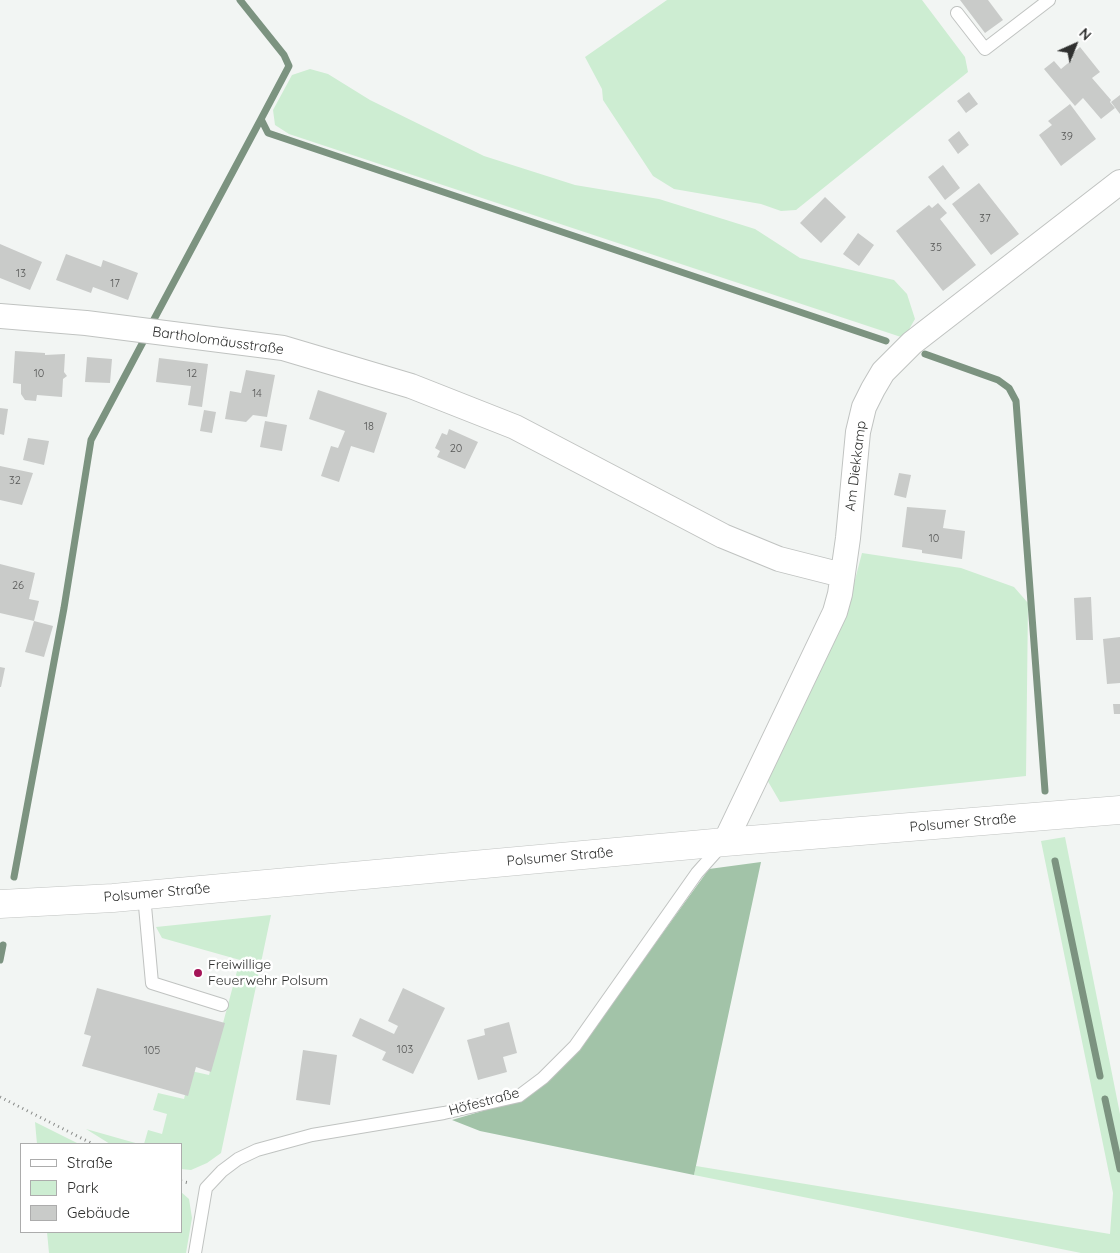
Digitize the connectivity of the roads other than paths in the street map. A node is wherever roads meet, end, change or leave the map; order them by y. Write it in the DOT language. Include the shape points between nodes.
graph roads {
  1 [pos="1049,0"];
  2 [pos="957,13"];
  3 [pos="1120,182"];
  4 [pos="0,316"];
  5 [pos="842,575"];
  6 [pos="1120,810"];
  7 [pos="724,842"];
  8 [pos="144,895"];
  9 [pos="0,904"];
  10 [pos="222,1005"];
  11 [pos="196,1253"];
  1 -- 2 [label="lane" via="985,49"];
  3 -- 5 [label="street, Am Diekkamp" via="912,343 883,372 864,407 858,432"];
  4 -- 5 [label="street, Bartholomäusstraße" via="86,323 284,348 411,386 515,427 723,536 778,559"];
  5 -- 7 [label="street, Am Diekkamp" via="835,612"];
  6 -- 7 [label="main road, Polsumer Straße"];
  7 -- 8 [label="main road, Polsumer Straße"];
  7 -- 11 [label="lane, Höfestraße" via="697,873 575,1046 543,1078 519,1096 444,1113 312,1135 257,1150 238,1159 206,1188"];
  8 -- 9 [label="main road, Polsumer Straße"];
  8 -- 10 [label="lane" via="152,983"];
}
